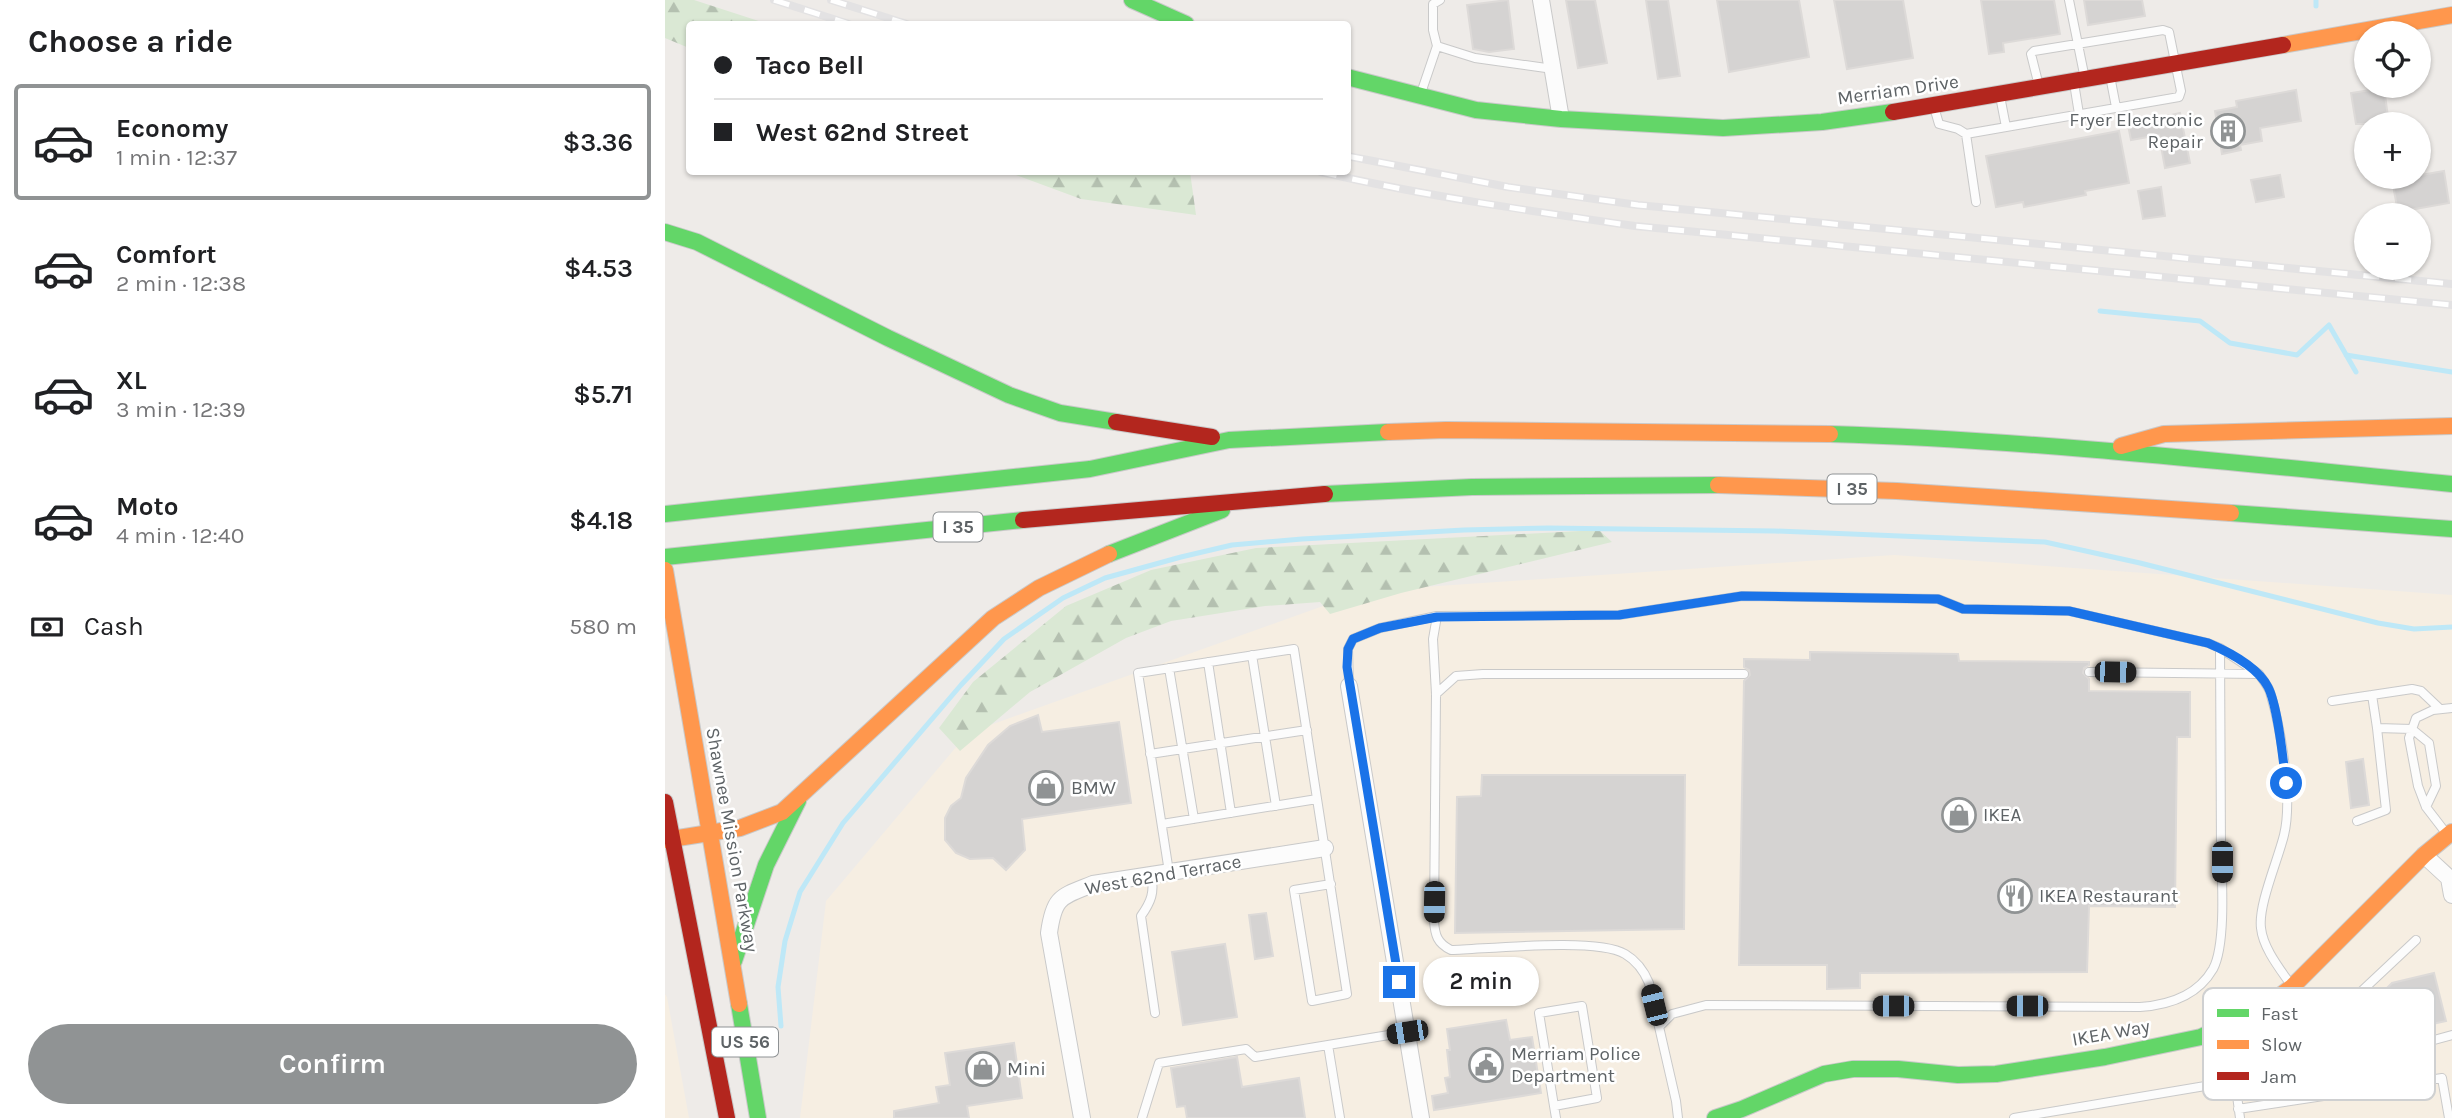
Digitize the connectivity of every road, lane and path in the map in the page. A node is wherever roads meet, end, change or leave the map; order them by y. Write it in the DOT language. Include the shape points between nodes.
graph roads {
  1 [pos="1132,0"];
  2 [pos="1440,0"];
  3 [pos="1541,0"];
  4 [pos="2069,0"];
  5 [pos="2452,15"];
  6 [pos="1179,21"];
  7 [pos="2078,44"];
  8 [pos="1437,46"];
  9 [pos="2175,64"];
  10 [pos="1553,69"];
  11 [pos="2111,76"];
  12 [pos="1351,78"];
  13 [pos="2079,82"];
  14 [pos="2039,89"];
  15 [pos="1420,96"];
  16 [pos="2000,96"];
  17 [pos="1934,107"];
  18 [pos="2116,107"];
  19 [pos="2079,114"];
  20 [pos="1561,119"];
  21 [pos="2006,127"];
  22 [pos="1966,134"];
  23 [pos="1976,202"];
  24 [pos="669,225"];
  25 [pos="2452,426"];
  26 [pos="1229,440"];
  27 [pos="2106,451"];
  28 [pos="2452,484"];
  29 [pos="1250,499"];
  30 [pos="665,514"];
  31 [pos="2452,529"];
  32 [pos="665,557"];
  33 [pos="665,570"];
  34 [pos="1437,617"];
  35 [pos="2220,648"];
  36 [pos="1252,655"];
  37 [pos="1207,662"];
  38 [pos="1169,668"];
  39 [pos="2089,672"];
  40 [pos="1744,674"];
  41 [pos="2220,674"];
  42 [pos="2259,674"];
  43 [pos="1349,685"];
  44 [pos="1436,694"];
  45 [pos="2372,695"];
  46 [pos="2332,701"];
  47 [pos="2452,708"];
  48 [pos="2440,709"];
  49 [pos="2377,729"];
  50 [pos="2412,729"];
  51 [pos="1307,730"];
  52 [pos="1265,736"];
  53 [pos="1221,743"];
  54 [pos="1182,749"];
  55 [pos="1150,754"];
  56 [pos="802,793"];
  57 [pos="1317,799"];
  58 [pos="665,802"];
  59 [pos="1276,806"];
  60 [pos="2426,807"];
  61 [pos="1231,813"];
  62 [pos="1194,819"];
  63 [pos="2357,821"];
  64 [pos="1162,824"];
  65 [pos="709,833"];
  66 [pos="2451,834"];
  67 [pos="668,839"];
  68 [pos="1325,848"];
  69 [pos="2424,855"];
  70 [pos="1169,872"];
  71 [pos="1151,874"];
  72 [pos="2450,878"];
  73 [pos="1331,884"];
  74 [pos="2452,895"];
  75 [pos="672,928"];
  76 [pos="2416,940"];
  77 [pos="695,955"];
  78 [pos="733,967"];
  79 [pos="2292,987"];
  80 [pos="2365,988"];
  81 [pos="1155,1013"];
  82 [pos="1660,1026"];
  83 [pos="1407,1032"];
  84 [pos="2452,1035"];
  85 [pos="2203,1037"];
  86 [pos="2435,1040"];
  87 [pos="1328,1045"];
  88 [pos="2435,1079"];
  89 [pos="2203,1086"];
  90 [pos="2237,1100"];
  91 [pos="2292,1100"];
  92 [pos="1553,1106"];
  93 [pos="2238,1108"];
  94 [pos="727,1118"];
  95 [pos="758,1118"];
  96 [pos="1082,1118"];
  97 [pos="1142,1118"];
  98 [pos="1340,1118"];
  99 [pos="1421,1118"];
  100 [pos="1556,1118"];
  101 [pos="1678,1118"];
  102 [pos="1715,1118"];
  103 [pos="2014,1118"];
  104 [pos="2240,1118"];
  105 [pos="2449,1118"];
  1 -- 6 [label="main road"];
  2 -- 8 [label="lane" via="1433,4"];
  3 -- 10 [label="street"];
  4 -- 7 [label="lane"];
  5 -- 9 [label="main road, Merriam Drive"];
  7 -- 9 [label="lane" via="2163,30 2169,32"];
  7 -- 13 [label="lane"];
  7 -- 14 [label="lane" via="2031,54"];
  8 -- 10 [label="lane" via="1475,58"];
  8 -- 15 [label="lane"];
  9 -- 11 [label="main road, Merriam Drive"];
  9 -- 18 [label="lane" via="2179,97"];
  10 -- 20 [label="street"];
  11 -- 13 [label="main road, Merriam Drive"];
  11 -- 18 [label="lane"];
  12 -- 15 [label="main road, Merriam Drive"];
  13 -- 14 [label="main road, Merriam Drive"];
  13 -- 19 [label="lane"];
  14 -- 16 [label="main road, Merriam Drive"];
  15 -- 20 [label="main road, Merriam Drive" via="1476,110"];
  16 -- 17 [label="main road, Merriam Drive"];
  16 -- 21 [label="lane"];
  17 -- 20 [label="main road, Merriam Drive" via="1822,122 1723,128"];
  17 -- 22 [label="lane" via="1939,124"];
  18 -- 19 [label="lane"];
  19 -- 21 [label="lane"];
  21 -- 22 [label="lane"];
  22 -- 23 [label="lane"];
  24 -- 26 [label="main road" via="1009,395 1060,413"];
  25 -- 27 [label="main road" via="2164,434"];
  26 -- 27 [label="main road, I 35" via="1446,430 1703,431 1909,436"];
  26 -- 30 [label="main road, I 35" via="1090,469"];
  27 -- 28 [label="main road, I 35"];
  29 -- 31 [label="main road, I 35" via="1481,487 1693,485 1969,495"];
  29 -- 32 [label="main road, I 35"];
  29 -- 56 [label="main road" via="1106,554 1013,604 915,687"];
  33 -- 65 [label="main road, Shawnee Mission Parkway / US 56"];
  34 -- 35 [label="lane" via="1619,615 1742,596 1938,599 1963,609 2069,611"];
  34 -- 43 [label="lane" via="1380,628 1353,639 1348,649"];
  34 -- 44 [label="lane" via="1433,639"];
  35 -- 41 [label="lane"];
  35 -- 42 [label="lane"];
  36 -- 37 [label="lane"];
  36 -- 51 [label="lane" via="1294,649"];
  36 -- 52 [label="lane"];
  37 -- 38 [label="lane"];
  37 -- 53 [label="lane"];
  38 -- 54 [label="lane"];
  38 -- 55 [label="lane" via="1138,673"];
  39 -- 41 [label="lane"];
  40 -- 44 [label="lane" via="1483,674 1456,676"];
  41 -- 42 [label="lane"];
  41 -- 82 [label="lane" via="2220,948 2213,969 2190,993 2160,1006 2140,1007 1706,1005 1672,1014"];
  42 -- 79 [label="lane" via="2270,690 2287,807 2260,928"];
  43 -- 83 [label="street"];
  44 -- 82 [label="lane" via="1434,920 1442,946 1451,950 1612,948 1635,961 1644,973"];
  45 -- 46 [label="lane"];
  45 -- 48 [label="lane" via="2412,688"];
  45 -- 49 [label="lane"];
  47 -- 48 [label="lane"];
  48 -- 50 [label="lane" via="2416,718"];
  49 -- 50 [label="lane"];
  49 -- 63 [label="lane" via="2386,810"];
  50 -- 60 [label="lane" via="2409,738"];
  50 -- 60 [label="lane" via="2429,743 2436,786"];
  51 -- 52 [label="lane"];
  51 -- 57 [label="lane"];
  52 -- 53 [label="lane"];
  52 -- 59 [label="lane"];
  53 -- 54 [label="lane"];
  53 -- 61 [label="lane"];
  54 -- 55 [label="lane"];
  54 -- 62 [label="lane"];
  55 -- 64 [label="lane"];
  56 -- 65 [label="main road" via="764,821"];
  56 -- 78 [label="main road" via="766,865"];
  57 -- 59 [label="lane"];
  57 -- 68 [label="lane"];
  58 -- 67 [label="main road"];
  59 -- 61 [label="lane"];
  60 -- 66 [label="lane"];
  61 -- 62 [label="lane"];
  62 -- 64 [label="lane"];
  64 -- 70 [label="lane"];
  65 -- 67 [label="main road"];
  65 -- 78 [label="main road, Shawnee Mission Parkway / US 56"];
  66 -- 69 [label="main road, IKEA Way"];
  67 -- 77 [label="main road"];
  68 -- 70 [label="street, West 62nd Terrace"];
  68 -- 73 [label="lane"];
  69 -- 72 [label="street"];
  69 -- 79 [label="main road, IKEA Way"];
  70 -- 71 [label="street, West 62nd Terrace"];
  71 -- 81 [label="lane" via="1154,889 1141,916"];
  71 -- 96 [label="street, West 62nd Terrace" via="1093,884 1061,897 1052,912 1049,933"];
  72 -- 74 [label="street"];
  73 -- 73 [label="lane" via="1294,890 1312,1000 1347,994"];
  75 -- 77 [label="main road, US 56"];
  76 -- 80 [label="lane"];
  77 -- 94 [label="main road, US 56"];
  78 -- 95 [label="main road, Shawnee Mission Parkway / US 56"];
  82 -- 101 [label="lane"];
  83 -- 87 [label="lane"];
  83 -- 99 [label="street"];
  84 -- 86 [label="lane"];
  85 -- 102 [label="main road, IKEA Way" via="1996,1074 1853,1069 1801,1082"];
  87 -- 97 [label="lane" via="1255,1057 1246,1049 1159,1063"];
  87 -- 98 [label="lane"];
  88 -- 105 [label="lane" via="2442,1078"];
  89 -- 103 [label="lane"];
  90 -- 93 [label="lane"];
  91 -- 93 [label="lane"];
  92 -- 92 [label="lane" via="1539,1013 1582,1006 1597,1098"];
  92 -- 100 [label="lane"];
  93 -- 104 [label="lane"];
}
